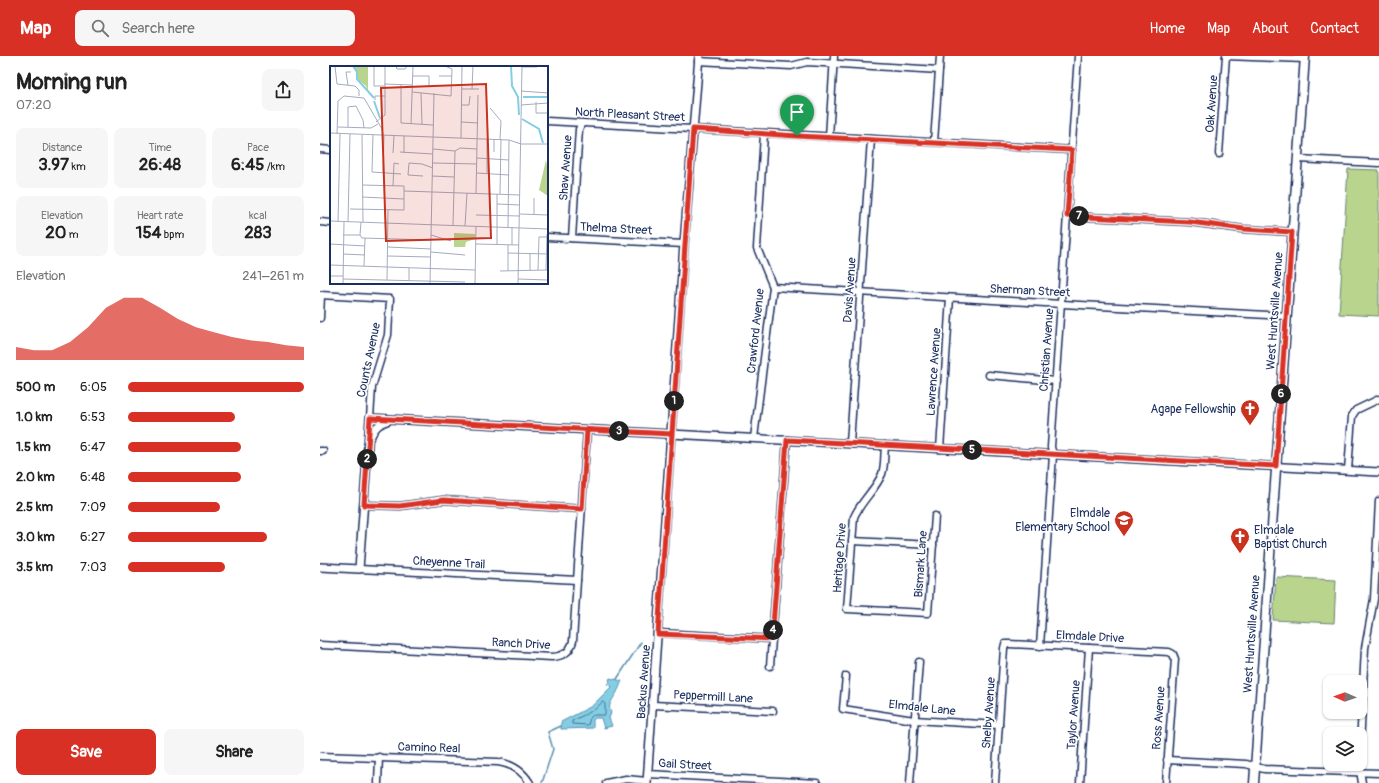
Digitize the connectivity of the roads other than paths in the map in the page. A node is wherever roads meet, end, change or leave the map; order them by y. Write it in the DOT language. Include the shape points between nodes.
graph roads {
  1 [pos="834,56"];
  2 [pos="940,56"];
  3 [pos="1078,56"];
  4 [pos="1226,56"];
  5 [pos="1305,57"];
  6 [pos="699,59"];
  7 [pos="833,64"];
  8 [pos="939,70"];
  9 [pos="548,122"];
  10 [pos="582,123"];
  11 [pos="693,129"];
  12 [pos="764,134"];
  13 [pos="829,137"];
  14 [pos="871,139"];
  15 [pos="934,142"];
  16 [pos="320,149"];
  17 [pos="330,150"];
  18 [pos="1072,150"];
  19 [pos="1219,154"];
  20 [pos="1298,159"];
  21 [pos="1379,163"];
  22 [pos="1067,216"];
  23 [pos="1292,232"];
  24 [pos="548,237"];
  25 [pos="572,238"];
  26 [pos="684,244"];
  27 [pos="773,287"];
  28 [pos="861,292"];
  29 [pos="321,295"];
  30 [pos="950,298"];
  31 [pos="1062,304"];
  32 [pos="1286,316"];
  33 [pos="320,318"];
  34 [pos="989,375"];
  35 [pos="1056,381"];
  36 [pos="1379,399"];
  37 [pos="370,418"];
  38 [pos="392,419"];
  39 [pos="587,430"];
  40 [pos="672,434"];
  41 [pos="754,438"];
  42 [pos="787,440"];
  43 [pos="850,443"];
  44 [pos="368,444"];
  45 [pos="885,445"];
  46 [pos="940,449"];
  47 [pos="1053,455"];
  48 [pos="1276,466"];
  49 [pos="1348,470"];
  50 [pos="1379,472"];
  51 [pos="1379,501"];
  52 [pos="364,505"];
  53 [pos="582,509"];
  54 [pos="935,516"];
  55 [pos="852,541"];
  56 [pos="933,545"];
  57 [pos="320,567"];
  58 [pos="359,569"];
  59 [pos="577,580"];
  60 [pos="928,613"];
  61 [pos="658,634"];
  62 [pos="772,639"];
  63 [pos="1005,644"];
  64 [pos="320,645"];
  65 [pos="1040,646"];
  66 [pos="1089,648"];
  67 [pos="1173,654"];
  68 [pos="919,662"];
  69 [pos="770,666"];
  70 [pos="846,676"];
  71 [pos="653,705"];
  72 [pos="773,712"];
  73 [pos="914,720"];
  74 [pos="999,725"];
  75 [pos="1361,727"];
  76 [pos="320,756"];
  77 [pos="379,758"];
  78 [pos="1167,760"];
  79 [pos="1255,767"];
  80 [pos="1360,772"];
  81 [pos="1379,773"];
  82 [pos="647,780"];
  83 [pos="378,783"];
  84 [pos="530,783"];
  85 [pos="606,783"];
  86 [pos="817,783"];
  87 [pos="910,783"];
  88 [pos="995,783"];
  89 [pos="1080,783"];
  90 [pos="1166,783"];
  91 [pos="1254,783"];
  92 [pos="1362,783"];
  1 -- 7 [label="street"];
  2 -- 8 [label="street"];
  3 -- 18 [label="street, Christian Avenue"];
  4 -- 5 [label="street"];
  4 -- 19 [label="street, Oak Avenue"];
  5 -- 20 [label="main road, West Huntsville Avenue"];
  6 -- 7 [label="street" via="791,66 807,62"];
  6 -- 11 [label="street, Backus Avenue"];
  7 -- 8 [label="street"];
  7 -- 13 [label="street"];
  8 -- 15 [label="street"];
  9 -- 10 [label="street, North Pleasant Street"];
  10 -- 11 [label="street, North Pleasant Street"];
  10 -- 25 [label="street, Shaw Avenue" via="579,130"];
  11 -- 12 [label="street, North Pleasant Street"];
  11 -- 26 [label="street, Backus Avenue"];
  12 -- 13 [label="street, North Pleasant Street"];
  12 -- 27 [label="street, Crawford Avenue" via="757,248"];
  13 -- 14 [label="street, North Pleasant Street"];
  14 -- 15 [label="street, North Pleasant Street"];
  14 -- 28 [label="street, Davis Avenue"];
  15 -- 18 [label="street, North Pleasant Street"];
  16 -- 17 [label="street"];
  18 -- 22 [label="street, Christian Avenue"];
  20 -- 21 [label="street"];
  20 -- 23 [label="main road, West Huntsville Avenue"];
  22 -- 23 [label="street" via="1190,222"];
  22 -- 31 [label="street, Christian Avenue"];
  23 -- 32 [label="main road, West Huntsville Avenue"];
  24 -- 25 [label="street, Thelma Street"];
  25 -- 26 [label="street, Thelma Street"];
  26 -- 40 [label="street, Backus Avenue"];
  27 -- 28 [label="street, Sherman Street"];
  27 -- 41 [label="street, Crawford Avenue"];
  28 -- 30 [label="street, Sherman Street"];
  28 -- 43 [label="street, Davis Avenue"];
  29 -- 33 [label="street"];
  29 -- 37 [label="street, Counts Avenue" via="390,299 388,335 372,387"];
  30 -- 31 [label="street, Sherman Street"];
  30 -- 46 [label="street, Lawrence Avenue"];
  31 -- 32 [label="street, Sherman Street"];
  31 -- 35 [label="street, Christian Avenue"];
  32 -- 48 [label="main road, West Huntsville Avenue"];
  34 -- 35 [label="street"];
  35 -- 47 [label="street, Christian Avenue"];
  36 -- 49 [label="street" via="1356,410 1352,416"];
  37 -- 38 [label="street"];
  37 -- 44 [label="street, Counts Avenue"];
  38 -- 39 [label="street"];
  38 -- 44 [label="street" via="375,428"];
  39 -- 40 [label="street"];
  39 -- 53 [label="street, Ranch Drive"];
  40 -- 41 [label="street"];
  40 -- 61 [label="street, Backus Avenue"];
  41 -- 42 [label="street"];
  42 -- 43 [label="street"];
  42 -- 62 [label="street"];
  43 -- 45 [label="street"];
  44 -- 52 [label="street, Counts Avenue"];
  45 -- 46 [label="street"];
  45 -- 55 [label="street, Heritage Drive" via="881,474 858,506 854,517"];
  46 -- 47 [label="street"];
  47 -- 48 [label="street"];
  47 -- 65 [label="street, Christian Avenue"];
  48 -- 49 [label="street"];
  48 -- 79 [label="main road, West Huntsville Avenue"];
  49 -- 50 [label="street"];
  51 -- 75 [label="street" via="1374,598 1365,648"];
  52 -- 53 [label="street" via="400,506 443,500"];
  52 -- 58 [label="street, Counts Avenue"];
  53 -- 59 [label="street, Ranch Drive"];
  54 -- 56 [label="street, Bismark Lane"];
  55 -- 56 [label="street"];
  55 -- 60 [label="street, Heritage Drive" via="847,609"];
  56 -- 60 [label="street, Bismark Lane"];
  57 -- 58 [label="street, Cheyenne Trail"];
  58 -- 59 [label="street, Cheyenne Trail"];
  59 -- 64 [label="street, Ranch Drive" via="573,641 567,653 560,657"];
  61 -- 62 [label="street"];
  61 -- 71 [label="street, Backus Avenue"];
  62 -- 69 [label="street"];
  63 -- 65 [label="street, Elmdale Drive"];
  63 -- 74 [label="street, Shelby Avenue"];
  65 -- 66 [label="street, Elmdale Drive"];
  66 -- 67 [label="street, Elmdale Drive"];
  66 -- 89 [label="street, Taylor Avenue"];
  67 -- 78 [label="street, Ross Avenue" via="1175,659"];
  68 -- 73 [label="street"];
  70 -- 73 [label="street, Elmdale Lane" via="843,710"];
  71 -- 72 [label="street, Peppermill Lane"];
  71 -- 82 [label="street, Backus Avenue"];
  73 -- 74 [label="street, Elmdale Lane"];
  73 -- 87 [label="street"];
  74 -- 88 [label="street, Shelby Avenue"];
  76 -- 77 [label="street, Camino Real"];
  77 -- 83 [label="street"];
  77 -- 84 [label="street, Camino Real" via="507,763 521,772"];
  78 -- 79 [label="street" via="1246,764"];
  78 -- 90 [label="street, Ross Avenue"];
  79 -- 80 [label="street"];
  79 -- 91 [label="main road, West Huntsville Avenue"];
  80 -- 81 [label="street"];
  80 -- 92 [label="street"];
  82 -- 85 [label="street, Gail Street" via="626,779"];
  82 -- 86 [label="street, Gail Street"];
}
